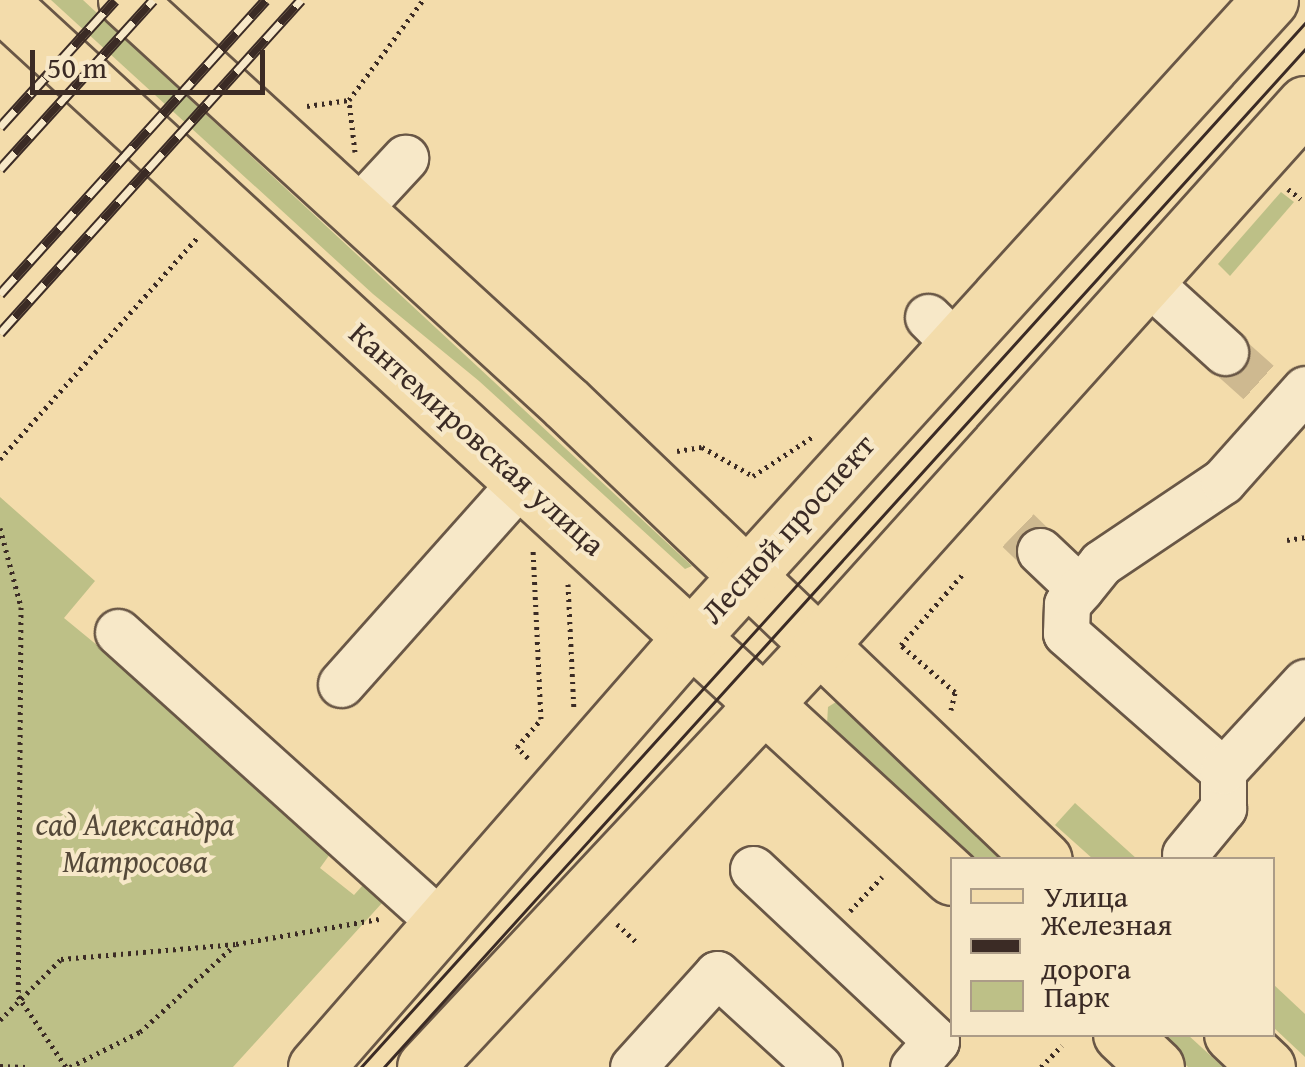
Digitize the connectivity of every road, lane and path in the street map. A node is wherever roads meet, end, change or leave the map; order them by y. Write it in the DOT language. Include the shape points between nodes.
graph roads {
  1 [pos="126,0"];
  2 [pos="423,0"];
  3 [pos="1270,0"];
  4 [pos="0,2"];
  5 [pos="349,100"];
  6 [pos="1305,104"];
  7 [pos="298,108"];
  8 [pos="404,158"];
  9 [pos="356,187"];
  10 [pos="1285,187"];
  11 [pos="1301,199"];
  12 [pos="202,232"];
  13 [pos="1146,280"];
  14 [pos="1225,352"];
  15 [pos="1292,404"];
  16 [pos="827,439"];
  17 [pos="675,451"];
  18 [pos="0,459"];
  19 [pos="522,480"];
  20 [pos="0,528"];
  21 [pos="1305,537"];
  22 [pos="532,540"];
  23 [pos="1287,540"];
  24 [pos="1040,550"];
  25 [pos="747,574"];
  26 [pos="962,575"];
  27 [pos="572,577"];
  28 [pos="1080,589"];
  29 [pos="118,632"];
  30 [pos="693,635"];
  31 [pos="820,644"];
  32 [pos="1305,682"];
  33 [pos="341,684"];
  34 [pos="765,701"];
  35 [pos="576,714"];
  36 [pos="949,718"];
  37 [pos="534,763"];
  38 [pos="1223,771"];
  39 [pos="1185,854"];
  40 [pos="1041,857"];
  41 [pos="753,869"];
  42 [pos="950,875"];
  43 [pos="882,877"];
  44 [pos="604,912"];
  45 [pos="388,917"];
  46 [pos="445,926"];
  47 [pos="825,936"];
  48 [pos="635,941"];
  49 [pos="236,944"];
  50 [pos="18,996"];
  51 [pos="0,1020"];
  52 [pos="1125,1037"];
  53 [pos="1235,1037"];
  54 [pos="1062,1045"];
  55 [pos="0,1066"];
  56 [pos="26,1067"];
  57 [pos="68,1067"];
  58 [pos="316,1067"];
  59 [pos="426,1067"];
  60 [pos="633,1067"];
  61 [pos="819,1067"];
  62 [pos="912,1067"];
  63 [pos="1041,1067"];
  64 [pos="1156,1067"];
  65 [pos="1267,1067"];
  1 -- 9 [label="main road"];
  2 -- 5 [label="path"];
  3 -- 25 [label="main road, Лесной проспект" via="942,331"];
  4 -- 19 [label="main road, Кантемировская улица"];
  5 -- 7 [label="path"];
  5 -- 9 [label="path"];
  6 -- 13 [label="main road"];
  8 -- 9 [label="lane"];
  9 -- 25 [label="main road"];
  10 -- 11 [label="path"];
  12 -- 18 [label="path"];
  13 -- 14 [label="lane"];
  13 -- 31 [label="main road"];
  15 -- 28 [label="lane" via="1223,481 1101,563"];
  16 -- 17 [label="path" via="809,435 753,476 702,446"];
  19 -- 30 [label="main road, Кантемировская улица"];
  19 -- 33 [label="lane"];
  20 -- 50 [label="path" via="21,607"];
  21 -- 23 [label="path"];
  22 -- 37 [label="path" via="541,719 517,747"];
  24 -- 28 [label="lane"];
  25 -- 30 [label="main road, Лесной проспект"];
  25 -- 31 [label="main road"];
  26 -- 36 [label="path" via="902,644 955,692"];
  27 -- 35 [label="path" via="566,588 569,703"];
  28 -- 38 [label="lane" via="1067,604 1066,634"];
  29 -- 46 [label="lane"];
  30 -- 34 [label="main road, Кантемировская улица"];
  30 -- 46 [label="main road, Лесной проспект"];
  31 -- 34 [label="main road"];
  31 -- 40 [label="main road"];
  32 -- 38 [label="lane"];
  34 -- 42 [label="main road, Кантемировская улица"];
  34 -- 59 [label="main road"];
  38 -- 39 [label="lane" via="1223,808"];
  41 -- 47 [label="lane"];
  43 -- 47 [label="path"];
  44 -- 48 [label="path"];
  45 -- 49 [label="path"];
  46 -- 58 [label="main road, Лесной проспект"];
  47 -- 62 [label="lane" via="936,1041"];
  49 -- 50 [label="path" via="61,960"];
  49 -- 57 [label="path" via="140,1032"];
  50 -- 51 [label="path"];
  50 -- 57 [label="path"];
  52 -- 64 [label="main road"];
  53 -- 65 [label="main road"];
  54 -- 63 [label="path"];
  55 -- 56 [label="path"];
  60 -- 61 [label="lane" via="718,974"];
}
